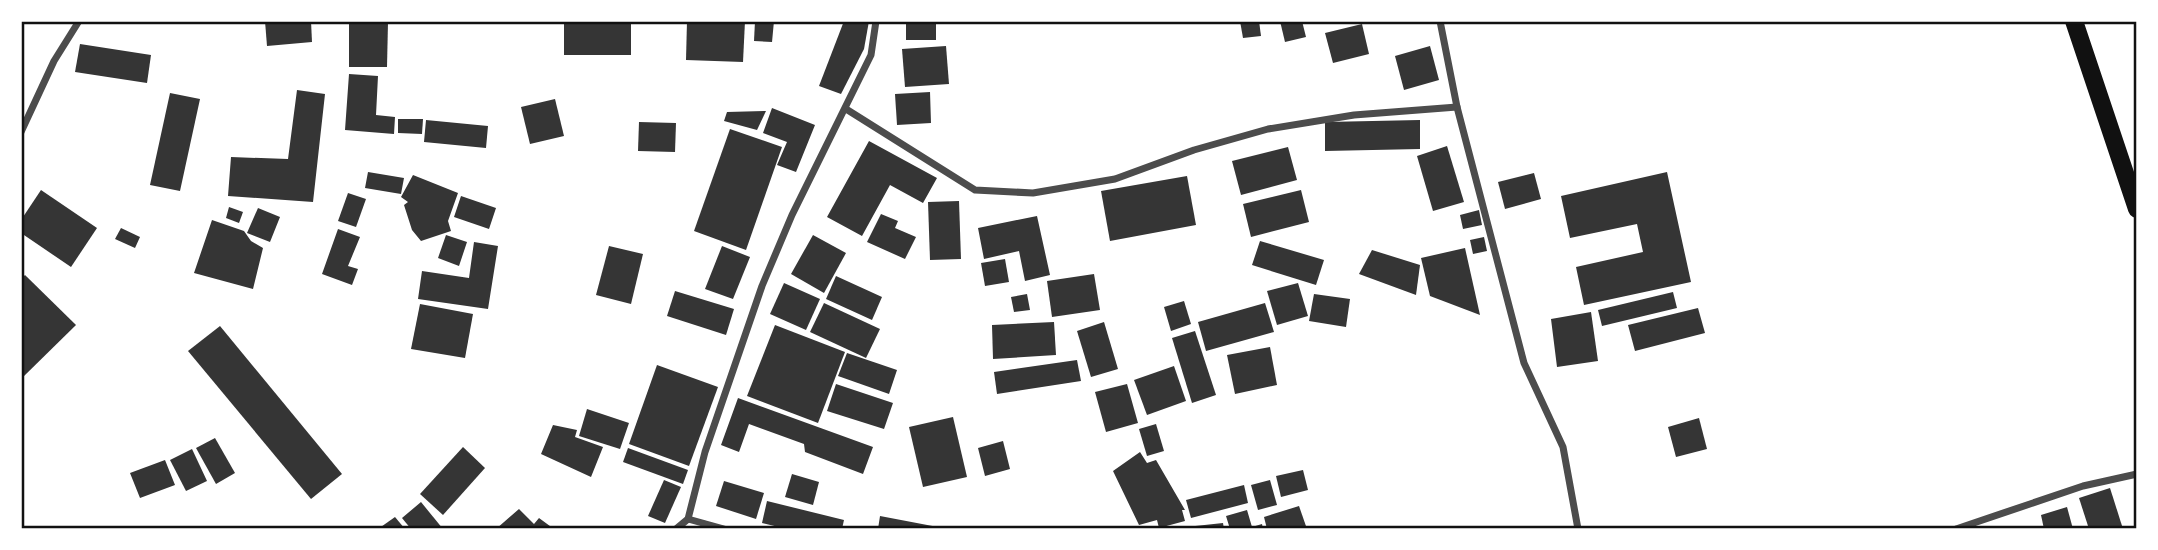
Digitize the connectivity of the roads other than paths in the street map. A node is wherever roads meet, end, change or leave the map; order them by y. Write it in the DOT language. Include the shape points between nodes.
graph roads {
  1 [pos="79,21"];
  2 [pos="876,21"];
  3 [pos="1440,21"];
  4 [pos="2074,21"];
  5 [pos="1457,107"];
  6 [pos="846,109"];
  7 [pos="21,132"];
  8 [pos="2131,164"];
  9 [pos="2137,209"];
  10 [pos="2137,474"];
  11 [pos="688,519"];
  12 [pos="676,529"];
  13 [pos="724,529"];
  14 [pos="1578,529"];
  15 [pos="1956,529"];
  1 -- 7 [label="street" via="54,61"];
  2 -- 6 [label="street" via="871,55"];
  3 -- 5 [label="street"];
  4 -- 8 [label="main road"];
  5 -- 6 [label="street" via="1354,115 1268,129 1115,179 1033,193 975,190"];
  5 -- 14 [label="street" via="1524,363 1563,447"];
  6 -- 11 [label="street" via="762,286 705,452"];
  8 -- 9 [label="main road"];
  10 -- 15 [label="street" via="2083,486"];
  11 -- 12 [label="street"];
  11 -- 13 [label="street"];
}
